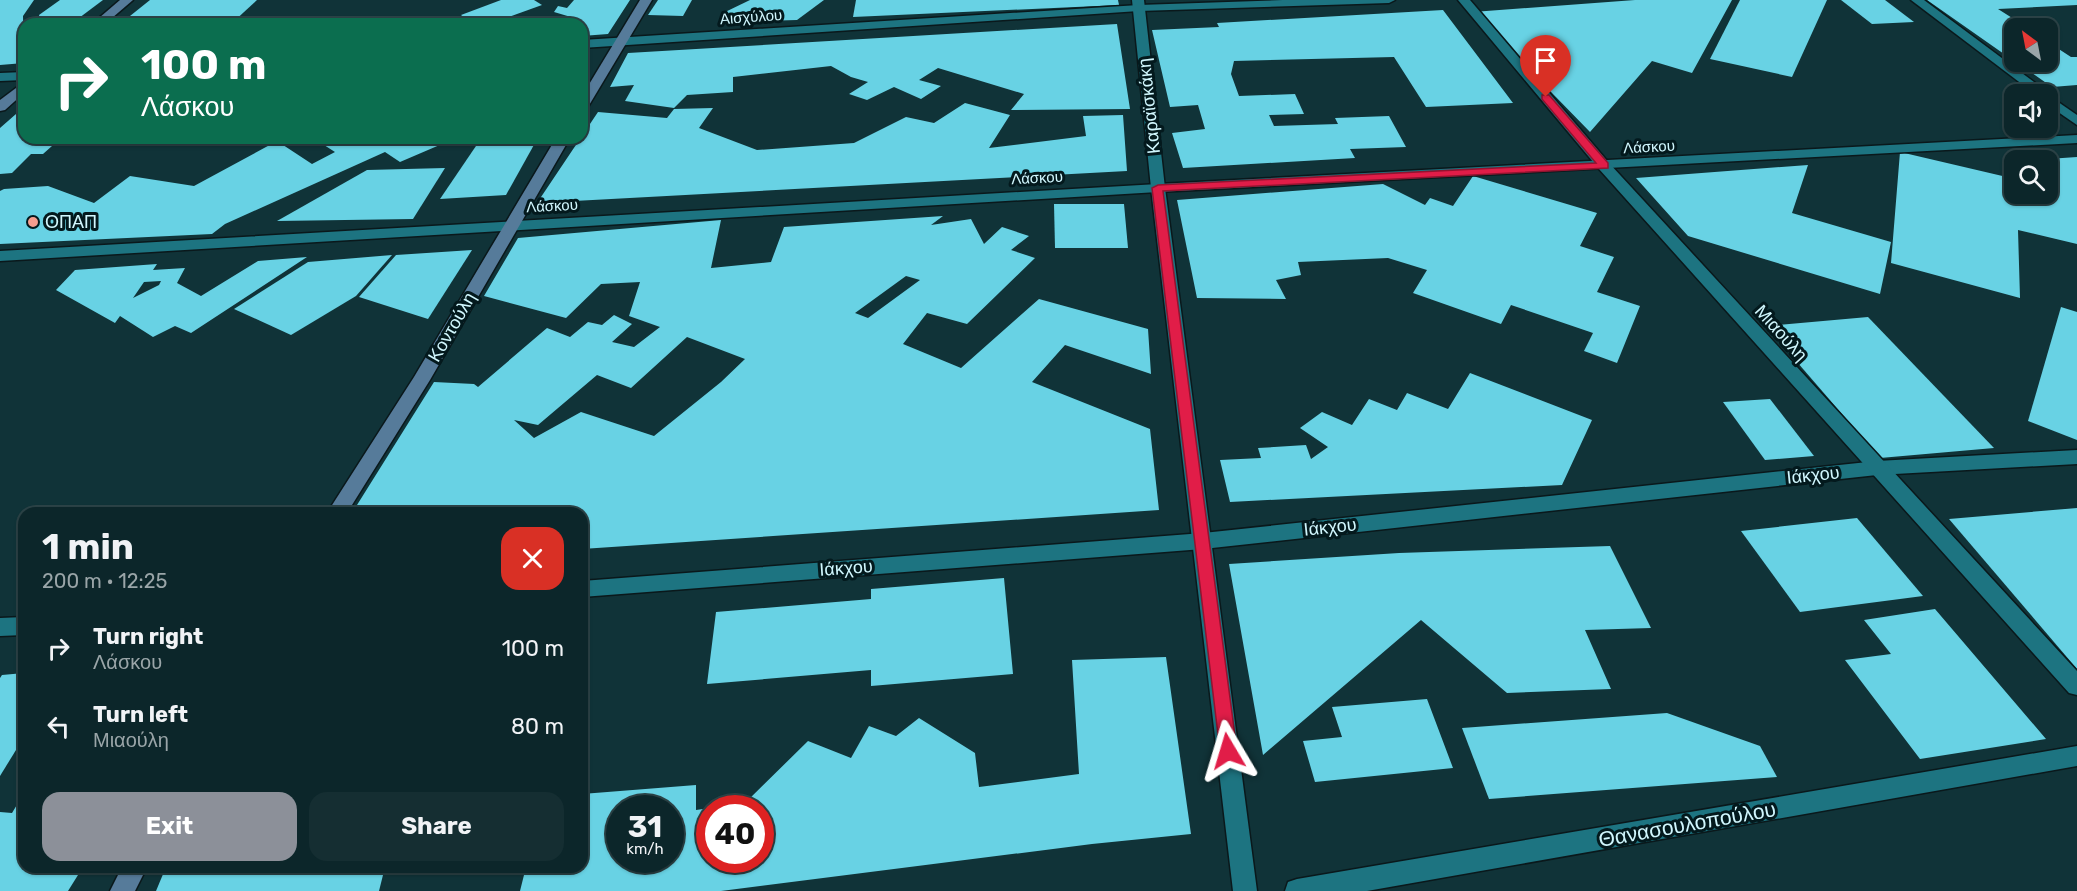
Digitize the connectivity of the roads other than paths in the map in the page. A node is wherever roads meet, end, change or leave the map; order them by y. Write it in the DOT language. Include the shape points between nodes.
graph roads {
  1 [pos="127,0"];
  2 [pos="646,0"];
  3 [pos="1389,0"];
  4 [pos="1464,0"];
  5 [pos="1917,0"];
  6 [pos="1138,4"];
  7 [pos="105,18"];
  8 [pos="621,42"];
  9 [pos="588,44"];
  10 [pos="18,76"];
  11 [pos="0,77"];
  12 [pos="2029,84"];
  13 [pos="18,91"];
  14 [pos="588,97"];
  15 [pos="0,106"];
  16 [pos="2058,107"];
  17 [pos="2077,121"];
  18 [pos="2077,140"];
  19 [pos="559,144"];
  20 [pos="1604,166"];
  21 [pos="1158,188"];
  22 [pos="511,225"];
  23 [pos="0,256"];
  24 [pos="2077,457"];
  25 [pos="1877,468"];
  26 [pos="341,507"];
  27 [pos="1203,541"];
  28 [pos="588,589"];
  29 [pos="18,626"];
  30 [pos="0,627"];
  31 [pos="2077,686"];
  32 [pos="2077,756"];
  33 [pos="132,873"];
  34 [pos="122,891"];
  35 [pos="1245,891"];
  36 [pos="1297,891"];
  1 -- 7 [label="main road"];
  2 -- 8 [label="main road"];
  3 -- 6 [label="street, Αισχύλου"];
  4 -- 20 [label="street, Μιαούλη"];
  5 -- 12 [label="street"];
  6 -- 8 [label="street, Αισχύλου"];
  6 -- 21 [label="street, Καραϊσκάκη"];
  8 -- 9 [label="street, Αισχύλου"];
  8 -- 14 [label="main road"];
  10 -- 11 [label="street"];
  13 -- 15 [label="main road"];
  16 -- 17 [label="street"];
  18 -- 20 [label="street, Λάσκου"];
  19 -- 22 [label="main road, Κοντούλη"];
  20 -- 21 [label="street, Λάσκου"];
  20 -- 25 [label="street, Μιαούλη"];
  21 -- 22 [label="street, Λάσκου"];
  21 -- 27 [label="street, Καραϊσκάκη"];
  22 -- 23 [label="street, Λάσκου"];
  22 -- 26 [label="main road, Κοντούλη" via="421,380"];
  24 -- 25 [label="street, Ιάκχου"];
  25 -- 27 [label="street, Ιάκχου"];
  25 -- 31 [label="street, Μιαούλη"];
  27 -- 28 [label="street, Ιάκχου"];
  27 -- 35 [label="street, Καραϊσκάκη"];
  29 -- 30 [label="street"];
  32 -- 36 [label="street, Θανασουλοπούλου"];
  33 -- 34 [label="main road"];
}
